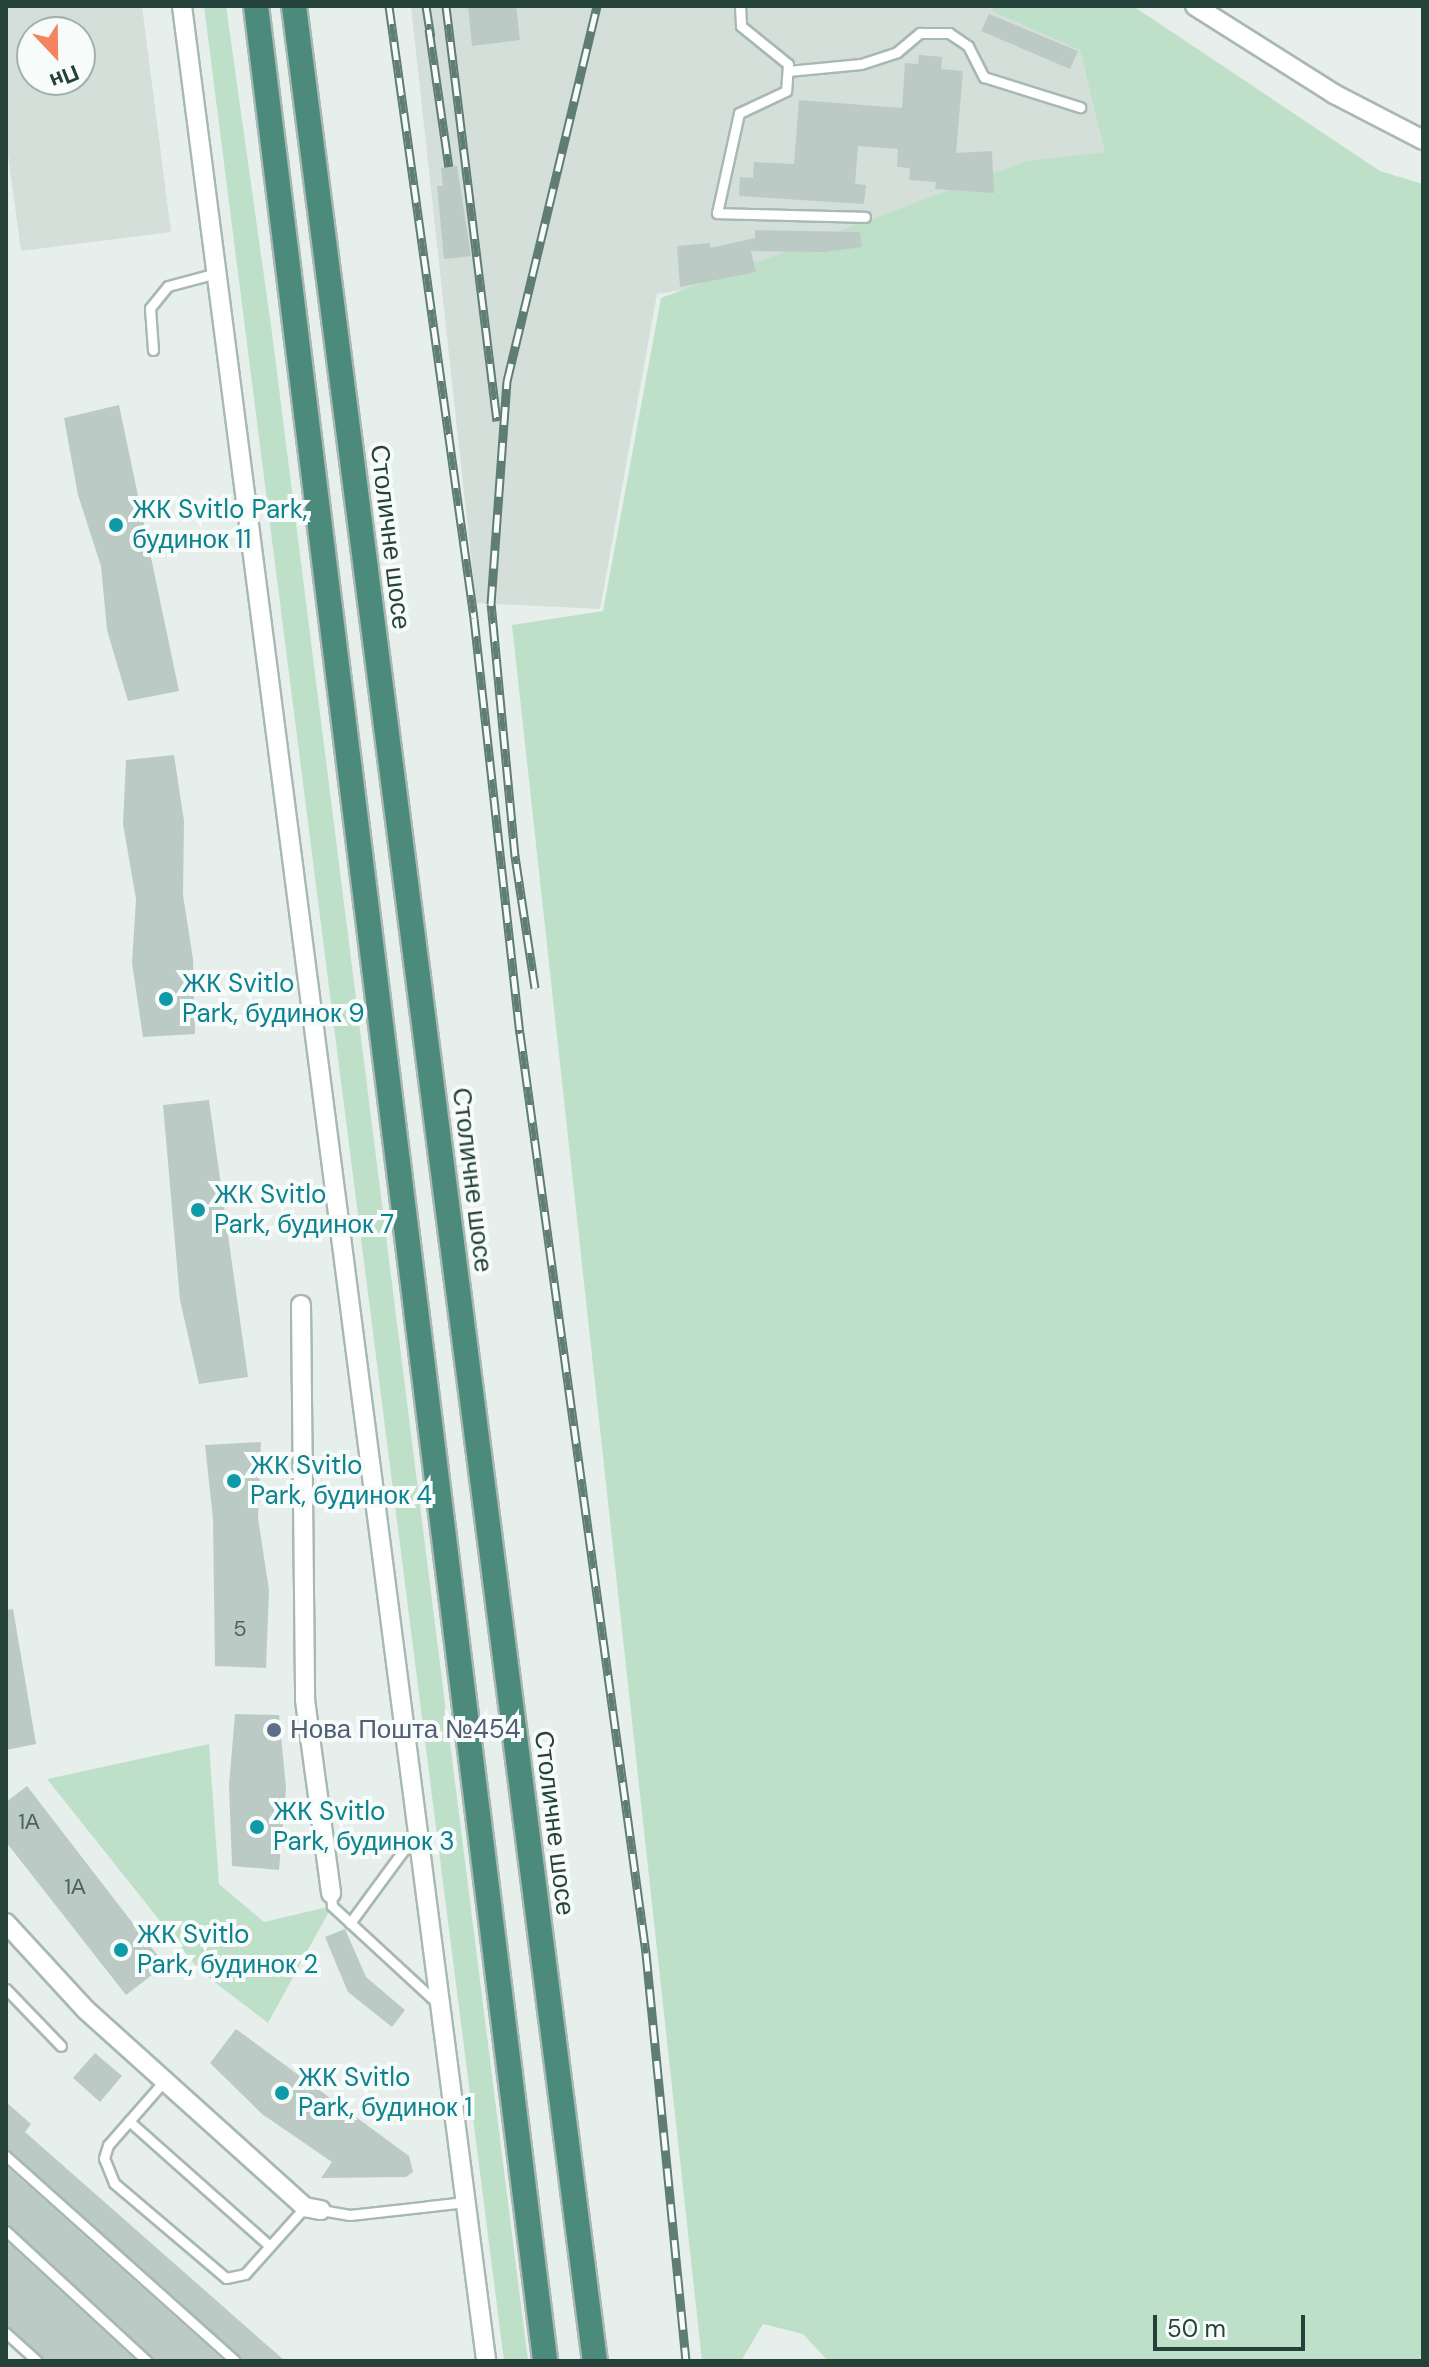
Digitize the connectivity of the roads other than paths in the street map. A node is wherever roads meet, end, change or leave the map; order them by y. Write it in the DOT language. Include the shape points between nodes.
graph roads {
  1 [pos="182,6"];
  2 [pos="256,6"];
  3 [pos="294,6"];
  4 [pos="740,6"];
  5 [pos="1195,6"];
  6 [pos="788,71"];
  7 [pos="1080,107"];
  8 [pos="1423,140"];
  9 [pos="865,217"];
  10 [pos="217,273"];
  11 [pos="153,350"];
  12 [pos="301,1305"];
  13 [pos="416,1833"];
  14 [pos="331,1893"];
  15 [pos="350,1923"];
  16 [pos="6,1925"];
  17 [pos="6,1989"];
  18 [pos="440,2005"];
  19 [pos="61,2046"];
  20 [pos="165,2080"];
  21 [pos="129,2121"];
  22 [pos="6,2156"];
  23 [pos="465,2202"];
  24 [pos="313,2208"];
  25 [pos="6,2231"];
  26 [pos="270,2246"];
  27 [pos="6,2333"];
  28 [pos="37,2361"];
  29 [pos="147,2361"];
  30 [pos="235,2361"];
  31 [pos="486,2361"];
  32 [pos="545,2361"];
  33 [pos="595,2361"];
  1 -- 10 [label="street"];
  2 -- 32 [label="highway"];
  3 -- 33 [label="highway, Столичне шосе"];
  4 -- 6 [label="lane" via="741,26 788,64"];
  5 -- 8 [label="street" via="1334,94"];
  6 -- 7 [label="lane" via="861,64 897,52 920,33 949,33 968,46 984,77"];
  6 -- 9 [label="lane" via="786,91 739,113 717,213"];
  10 -- 11 [label="lane" via="168,286 150,308"];
  10 -- 13 [label="street"];
  12 -- 14 [label="street" via="305,1700"];
  13 -- 15 [label="lane"];
  13 -- 18 [label="street"];
  14 -- 15 [label="lane" via="332,1906"];
  15 -- 18 [label="lane"];
  16 -- 20 [label="street" via="86,2010"];
  17 -- 19 [label="lane"];
  18 -- 23 [label="street"];
  20 -- 21 [label="lane"];
  20 -- 24 [label="street"];
  21 -- 26 [label="lane"];
  21 -- 26 [label="lane" via="104,2158 114,2183 226,2278 245,2274"];
  22 -- 30 [label="lane"];
  23 -- 24 [label="lane" via="350,2215"];
  23 -- 31 [label="street"];
  24 -- 26 [label="lane"];
  25 -- 29 [label="lane"];
  27 -- 28 [label="lane"];
}
